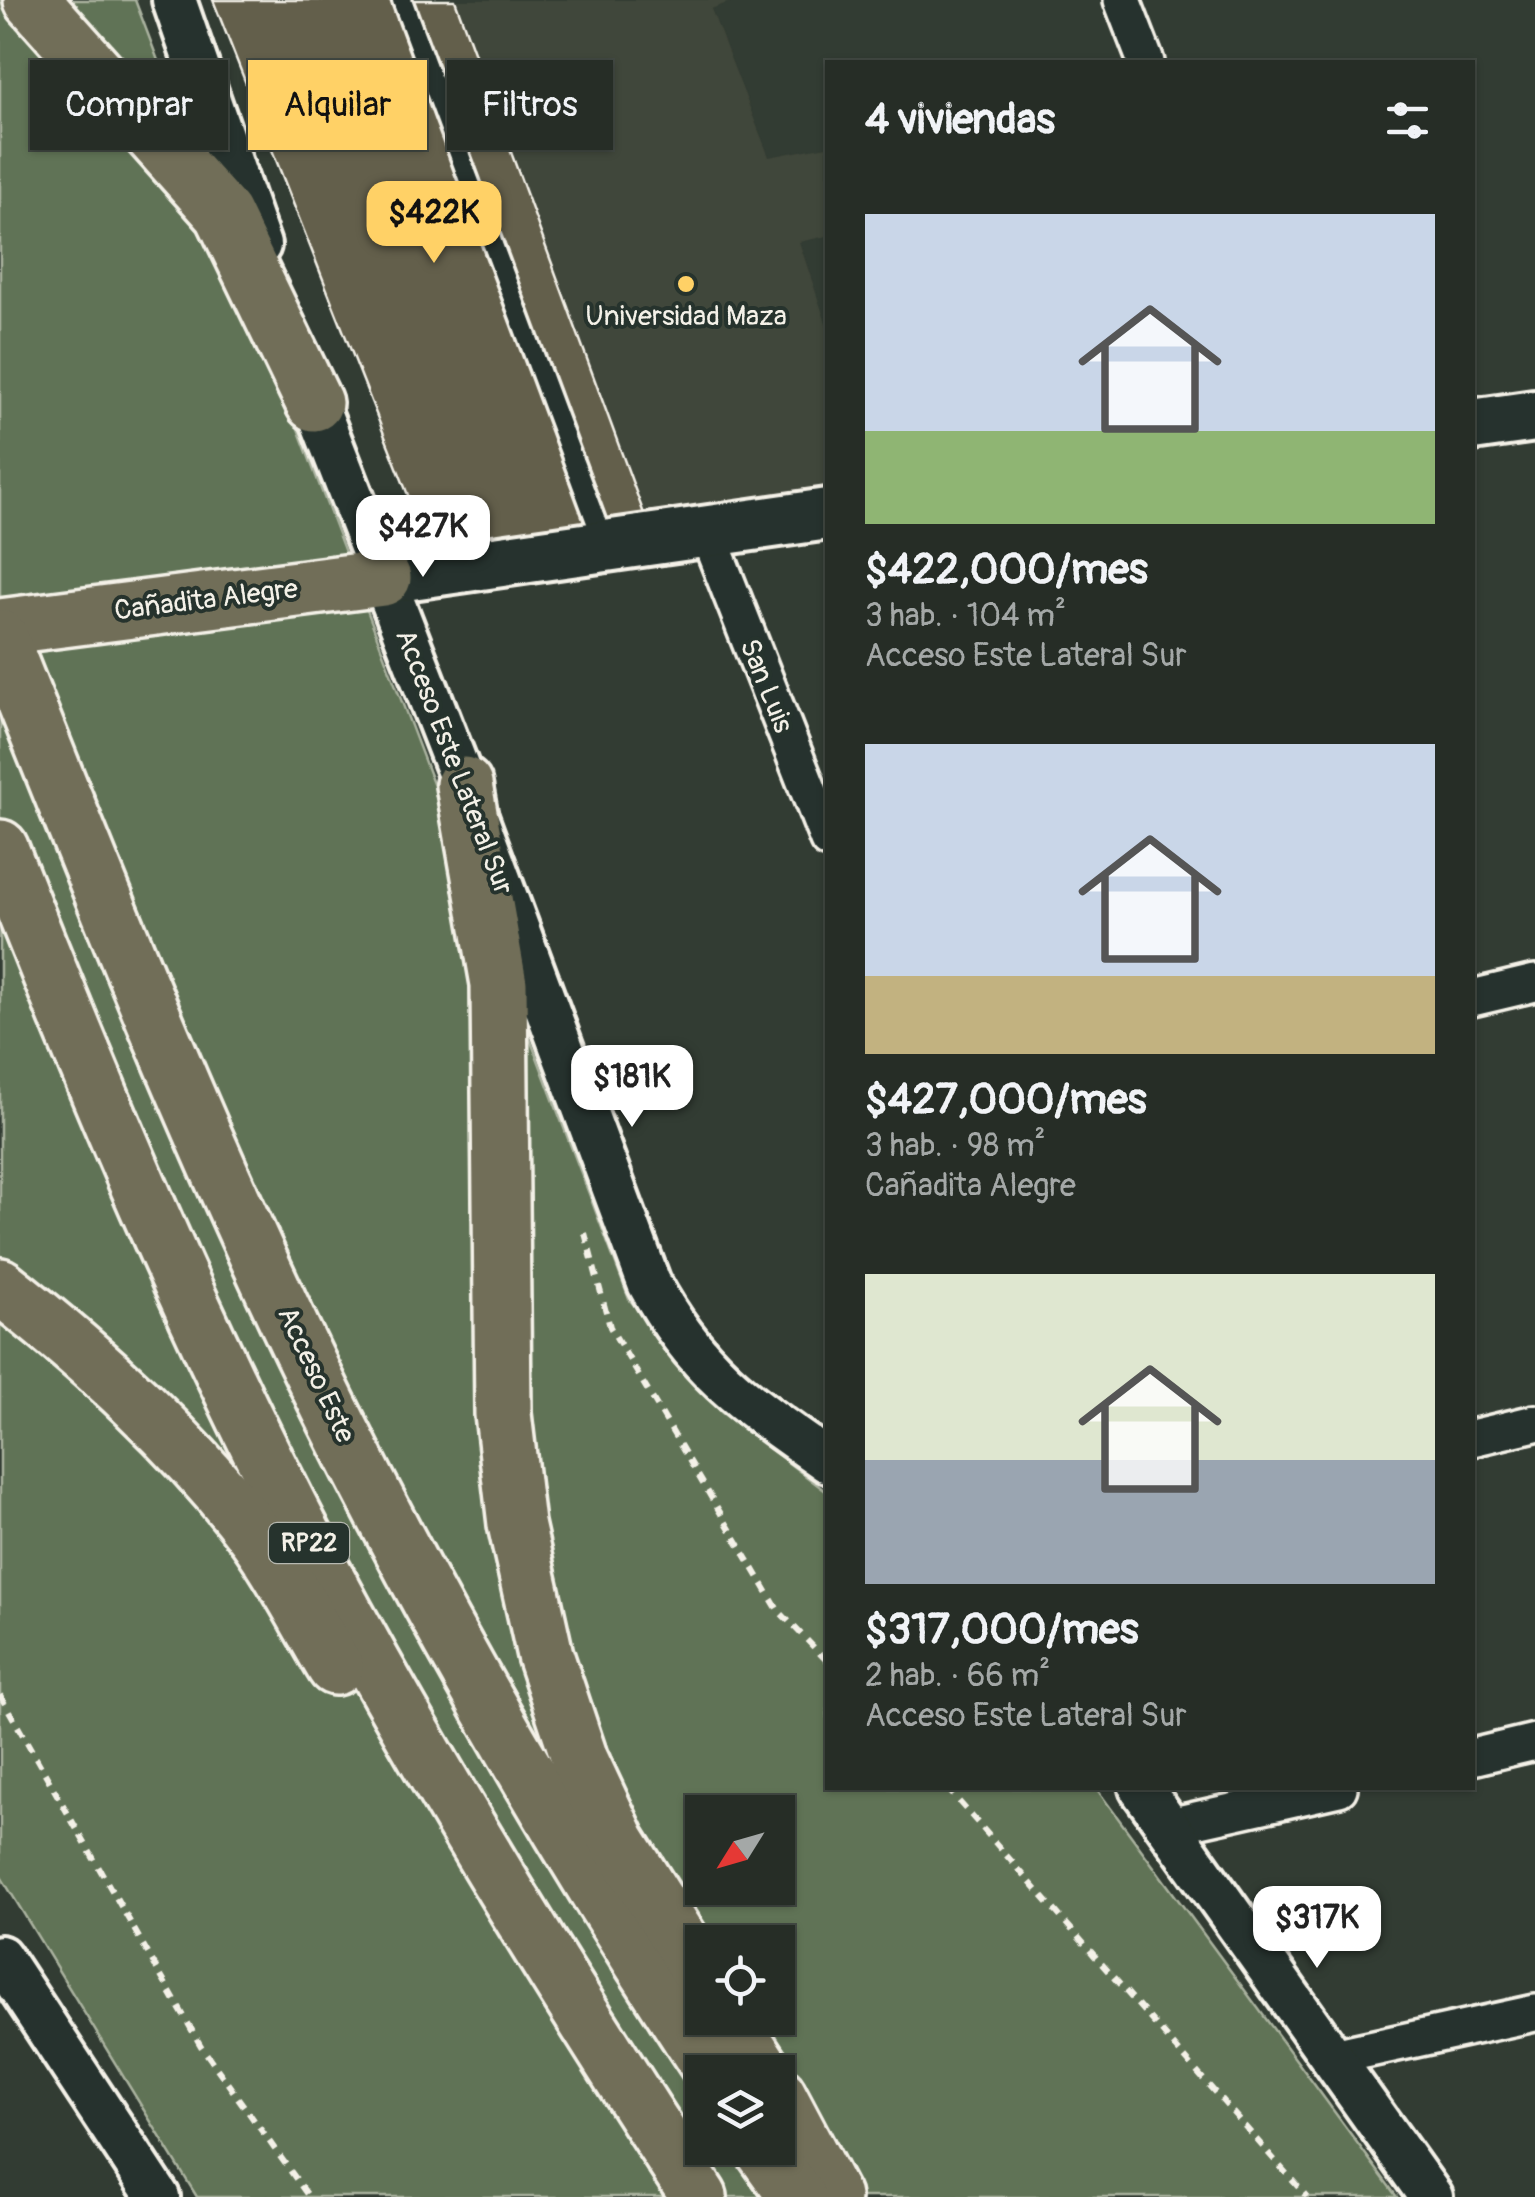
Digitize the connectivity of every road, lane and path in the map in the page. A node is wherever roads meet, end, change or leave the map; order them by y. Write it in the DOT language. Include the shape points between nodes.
graph roads {
  1 [pos="32,0"];
  2 [pos="174,0"];
  3 [pos="402,0"];
  4 [pos="1122,0"];
  5 [pos="1145,60"];
  6 [pos="314,403"];
  7 [pos="1535,416"];
  8 [pos="1475,425"];
  9 [pos="825,514"];
  10 [pos="707,532"];
  11 [pos="604,544"];
  12 [pos="383,578"];
  13 [pos="0,626"];
  14 [pos="0,638"];
  15 [pos="464,785"];
  16 [pos="825,832"];
  17 [pos="0,848"];
  18 [pos="1535,983"];
  19 [pos="1475,997"];
  20 [pos="0,1286"];
  21 [pos="1535,1423"];
  22 [pos="1475,1437"];
  23 [pos="825,1458"];
  24 [pos="0,1695"];
  25 [pos="1535,1742"];
  26 [pos="1475,1756"];
  27 [pos="949,1790"];
  28 [pos="1142,1790"];
  29 [pos="1329,1790"];
  30 [pos="1169,1826"];
  31 [pos="685,1948"];
  32 [pos="0,1958"];
  33 [pos="1535,2013"];
  34 [pos="702,2055"];
  35 [pos="1334,2057"];
  36 [pos="795,2127"];
  37 [pos="774,2165"];
  38 [pos="158,2197"];
  39 [pos="309,2197"];
  40 [pos="671,2197"];
  41 [pos="699,2197"];
  42 [pos="797,2197"];
  43 [pos="832,2197"];
  44 [pos="1307,2197"];
  45 [pos="1431,2197"];
  1 -- 6 [label="main road" via="223,214"];
  2 -- 6 [label="street, Acceso Este Lateral Sur"];
  3 -- 11 [label="lane"];
  4 -- 5 [label="street"];
  6 -- 12 [label="street, Acceso Este Lateral Sur"];
  7 -- 8 [label="main road"];
  9 -- 10 [label="main road, Cañadita Alegre"];
  10 -- 11 [label="main road, Cañadita Alegre"];
  10 -- 16 [label="street, San Luis"];
  11 -- 12 [label="main road, Cañadita Alegre"];
  12 -- 13 [label="main road, Cañadita Alegre"];
  12 -- 15 [label="street, Acceso Este Lateral Sur"];
  14 -- 34 [label="main road, Acceso Este / RP22" via="170,1056 329,1407 518,1760"];
  15 -- 23 [label="street, Acceso Este Lateral Sur" via="649,1283 671,1324 733,1394"];
  15 -- 31 [label="main road" via="499,984 503,1414 516,1524 545,1654 580,1760 618,1841"];
  17 -- 41 [label="main road, RP22" via="129,1158 314,1552 449,1797"];
  18 -- 19 [label="street"];
  20 -- 40 [label="main road" via="132,1398 259,1540 441,1842"];
  21 -- 22 [label="street"];
  24 -- 39 [label="path" via="201,2046"];
  25 -- 26 [label="street"];
  27 -- 44 [label="path"];
  28 -- 30 [label="street"];
  29 -- 30 [label="street"];
  30 -- 35 [label="street"];
  32 -- 38 [label="street"];
  33 -- 35 [label="street"];
  35 -- 45 [label="street"];
  36 -- 43 [label="main road"];
  37 -- 42 [label="main road"];
}
